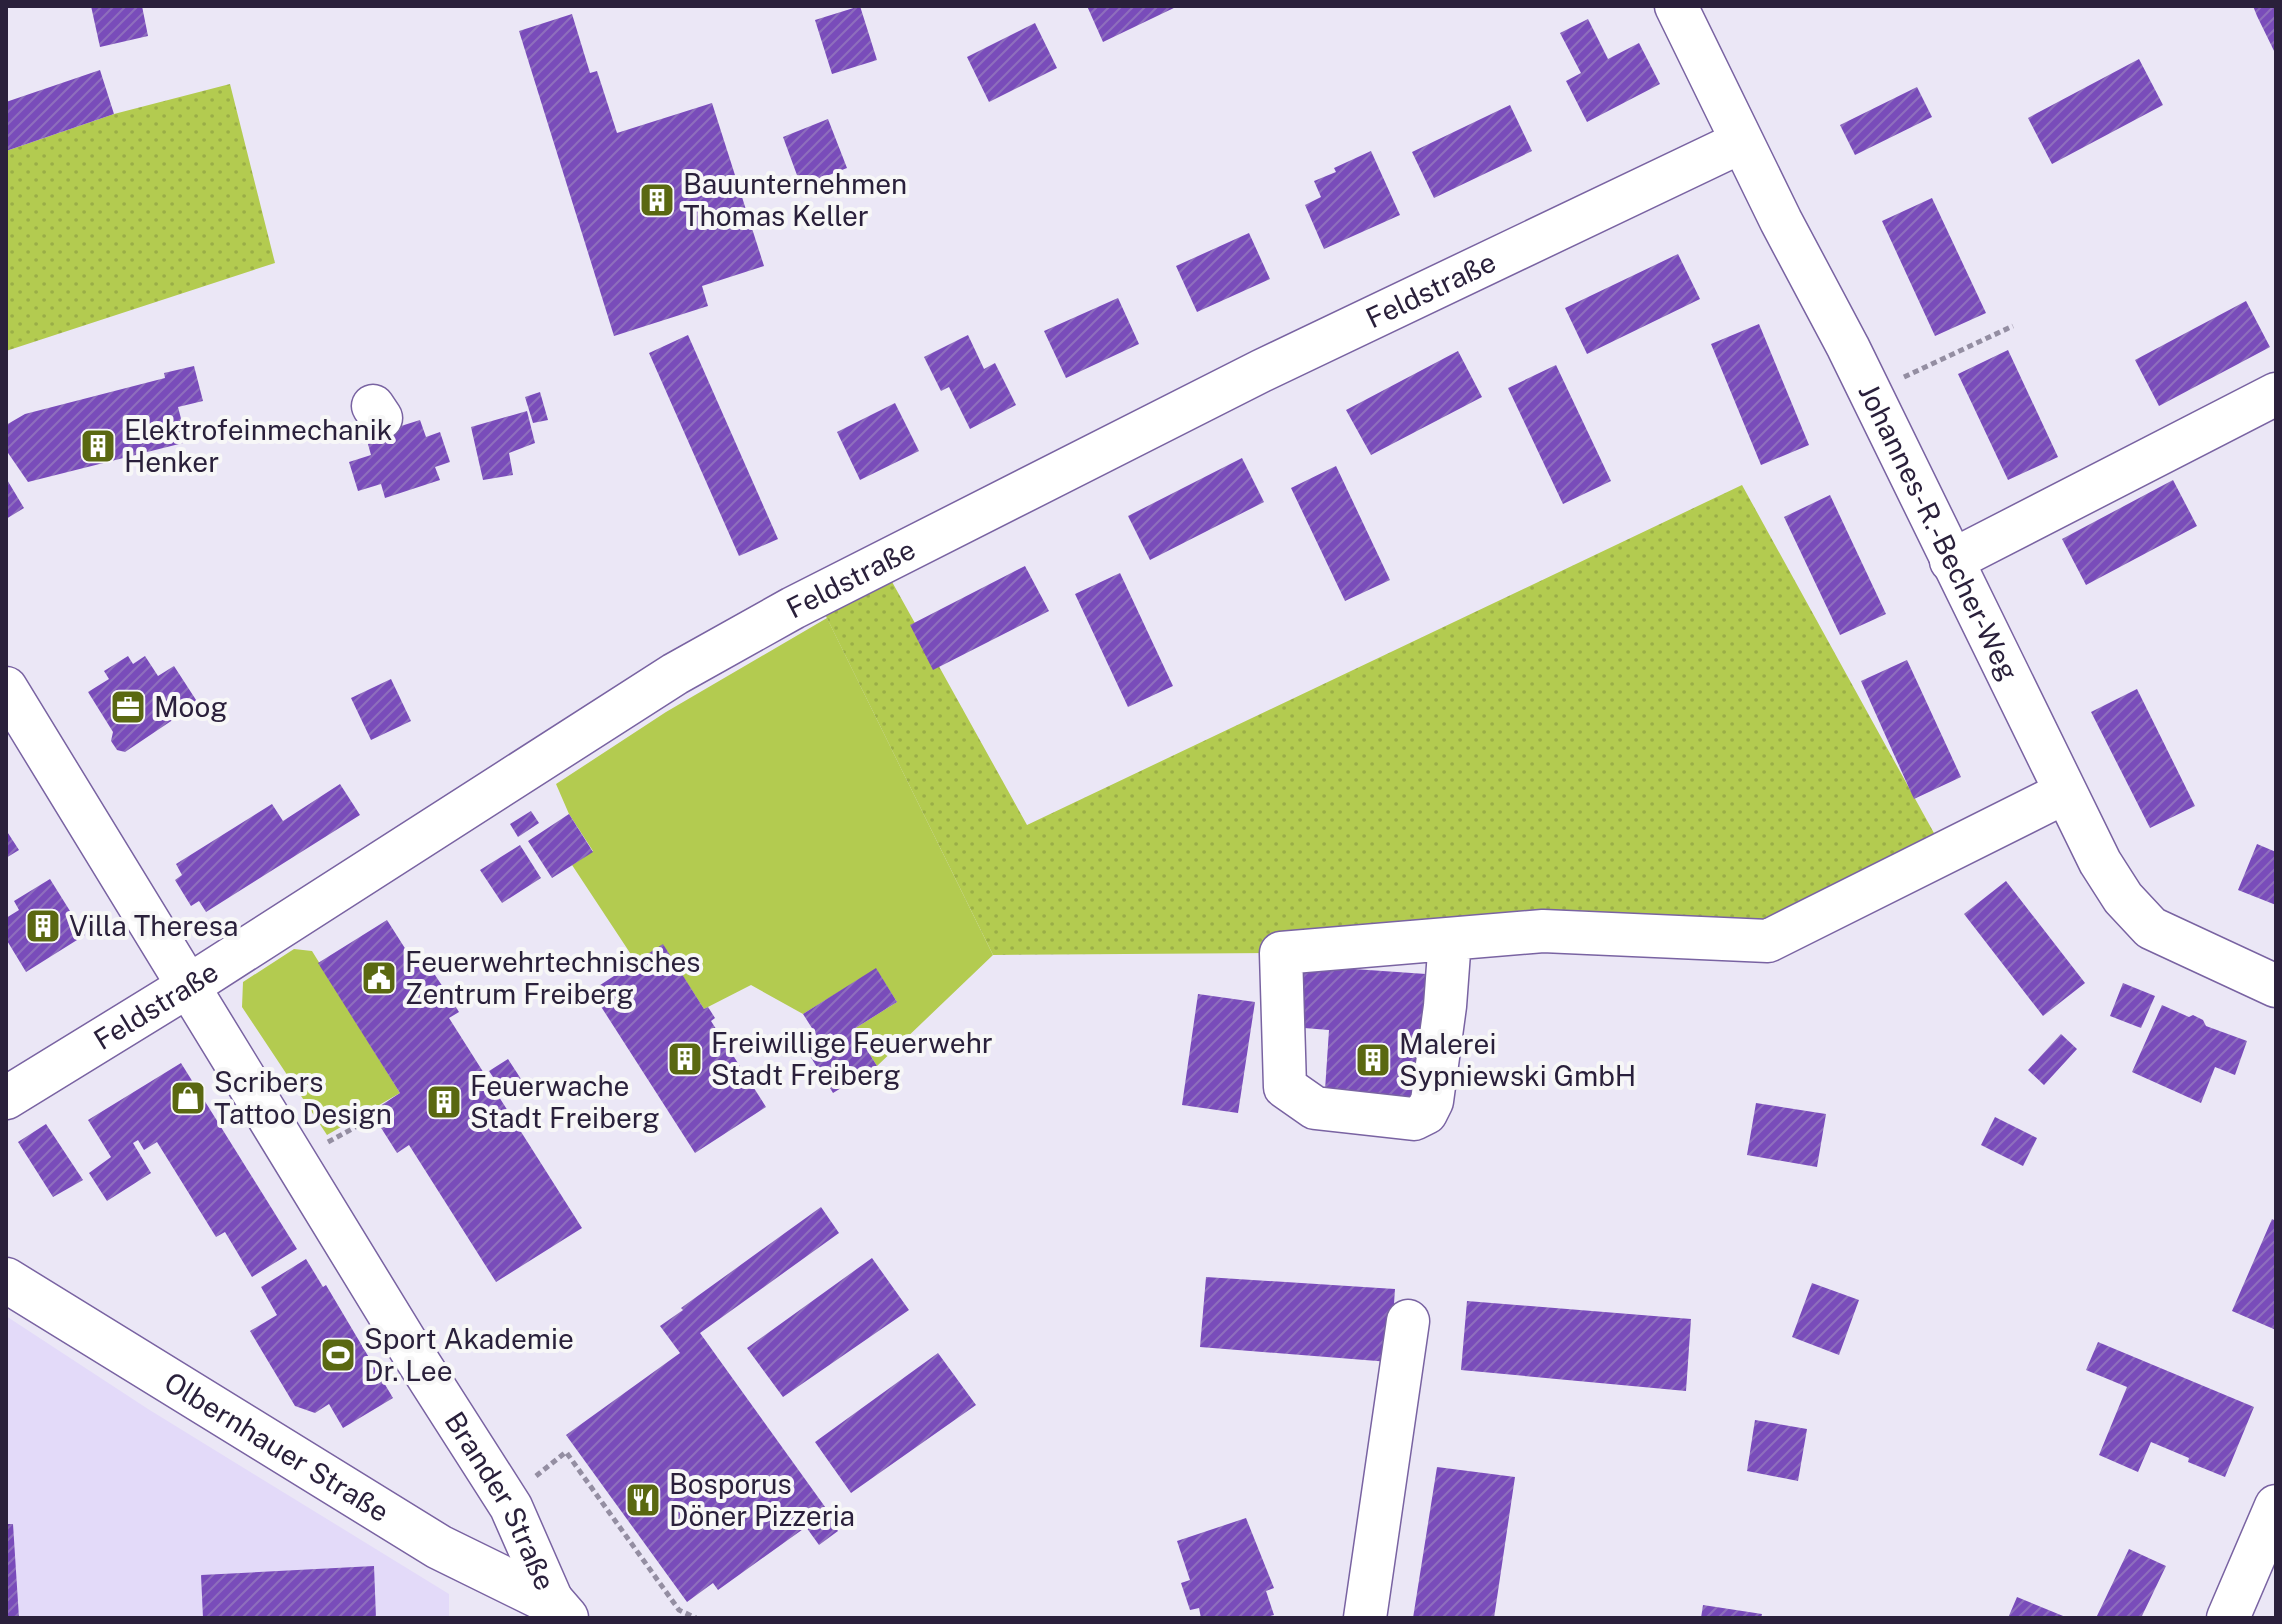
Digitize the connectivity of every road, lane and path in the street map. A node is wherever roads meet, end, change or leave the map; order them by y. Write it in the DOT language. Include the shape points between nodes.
graph roads {
  1 [pos="1676,6"];
  2 [pos="1741,142"];
  3 [pos="2013,326"];
  4 [pos="1871,393"];
  5 [pos="2276,394"];
  6 [pos="1951,561"];
  7 [pos="6,688"];
  8 [pos="2064,793"];
  9 [pos="1450,939"];
  10 [pos="190,985"];
  11 [pos="2276,986"];
  12 [pos="6,1098"];
  13 [pos="374,1117"];
  14 [pos="361,1124"];
  15 [pos="6,1280"];
  16 [pos="1408,1321"];
  17 [pos="544,1470"];
  18 [pos="2276,1506"];
  19 [pos="560,1611"];
  20 [pos="696,1618"];
  21 [pos="1365,1618"];
  22 [pos="2228,1618"];
  1 -- 2 [label="street, Johannes-R.-Becher-Weg"];
  2 -- 4 [label="street, Johannes-R.-Becher-Weg"];
  2 -- 10 [label="street, Feldstraße" via="1261,371 793,608 675,674"];
  3 -- 4 [label="path"];
  4 -- 6 [label="street, Johannes-R.-Becher-Weg"];
  5 -- 6 [label="street"];
  6 -- 8 [label="street, Johannes-R.-Becher-Weg"];
  7 -- 10 [label="street, Brander Straße"];
  8 -- 9 [label="street" via="1768,941 1543,931"];
  8 -- 11 [label="street, Johannes-R.-Becher-Weg" via="2123,898 2151,928"];
  9 -- 9 [label="street" via="1281,953 1285,1087 1315,1108 1414,1119 1426,1113 1432,1101"];
  10 -- 12 [label="street, Feldstraße"];
  10 -- 19 [label="street, Brander Straße" via="511,1507"];
  13 -- 14 [label="path"];
  15 -- 19 [label="main road, Olbernhauer Straße" via="439,1547"];
  16 -- 21 [label="street"];
  17 -- 20 [label="path" via="566,1452 679,1610"];
  18 -- 22 [label="street"];
}
